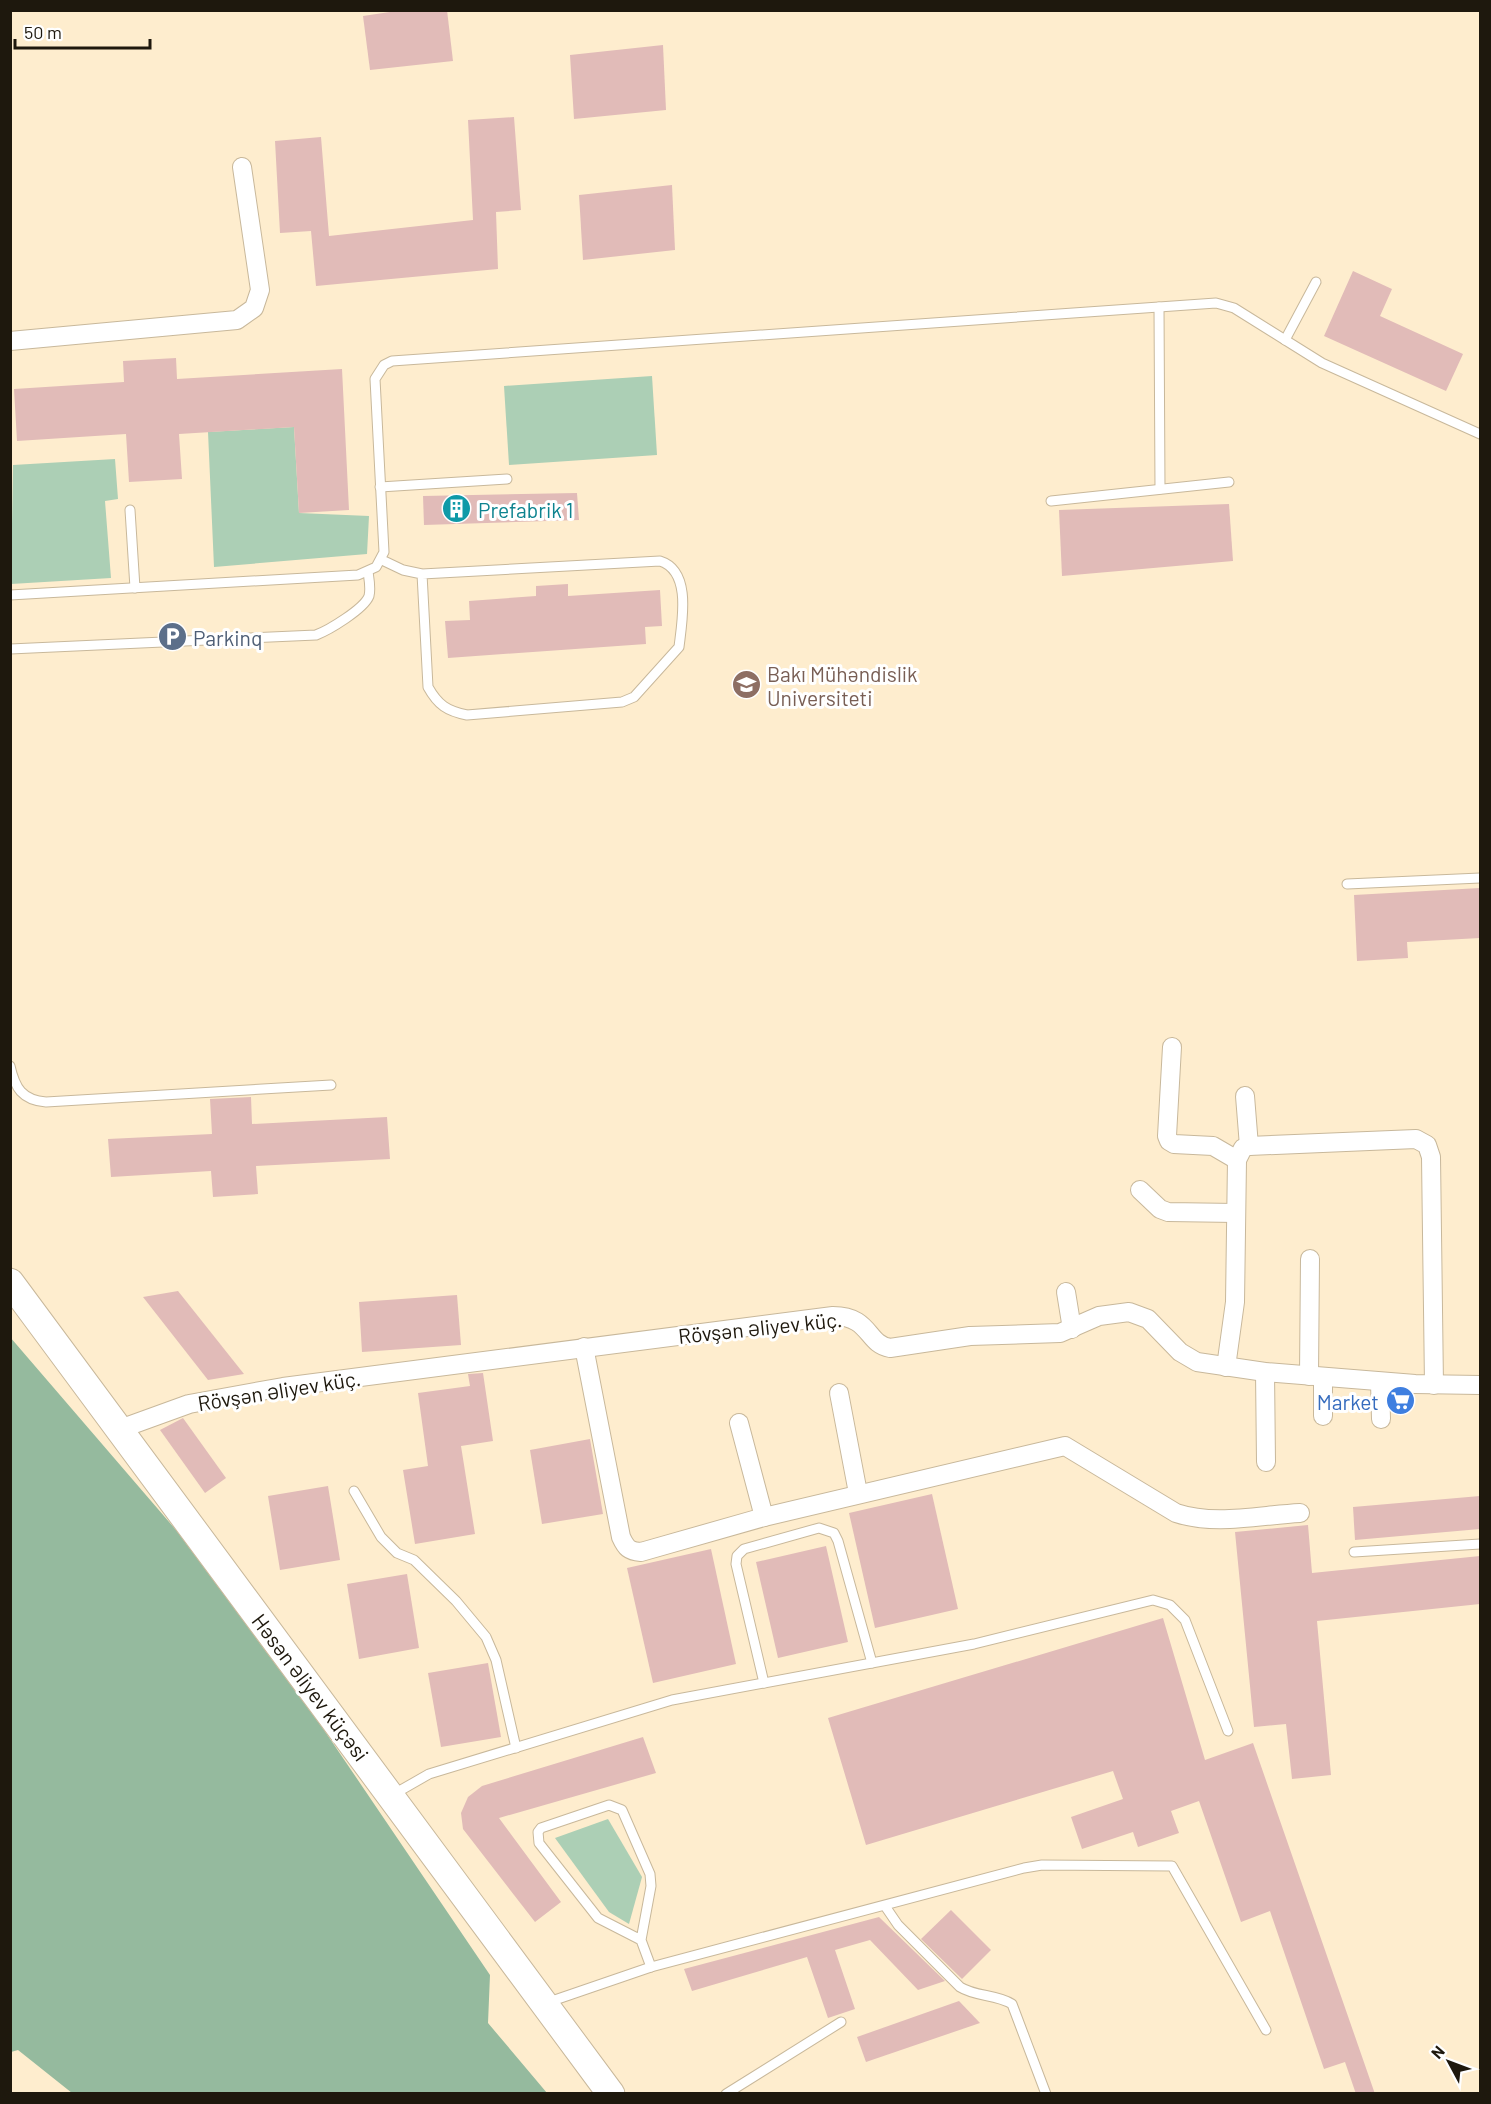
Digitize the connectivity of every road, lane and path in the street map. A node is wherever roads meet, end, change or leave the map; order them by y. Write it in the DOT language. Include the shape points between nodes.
graph roads {
  1 [pos="242,167"];
  2 [pos="1316,282"];
  3 [pos="1159,307"];
  4 [pos="1285,340"];
  5 [pos="10,341"];
  6 [pos="1480,434"];
  7 [pos="507,479"];
  8 [pos="1229,482"];
  9 [pos="380,487"];
  10 [pos="1160,489"];
  11 [pos="1052,501"];
  12 [pos="130,510"];
  13 [pos="382,560"];
  14 [pos="368,572"];
  15 [pos="422,573"];
  16 [pos="135,588"];
  17 [pos="10,595"];
  18 [pos="10,649"];
  19 [pos="1480,878"];
  20 [pos="1347,884"];
  21 [pos="1172,1047"];
  22 [pos="10,1066"];
  23 [pos="331,1085"];
  24 [pos="1245,1096"];
  25 [pos="1249,1146"];
  26 [pos="1237,1160"];
  27 [pos="1140,1190"];
  28 [pos="1236,1213"];
  29 [pos="1310,1259"];
  30 [pos="10,1282"];
  31 [pos="1066,1292"];
  32 [pos="1072,1329"];
  33 [pos="584,1347"];
  34 [pos="1226,1367"];
  35 [pos="1265,1372"];
  36 [pos="1316,1377"];
  37 [pos="1380,1382"];
  38 [pos="1434,1385"];
  39 [pos="1480,1385"];
  40 [pos="839,1393"];
  41 [pos="1323,1416"];
  42 [pos="1381,1419"];
  43 [pos="739,1423"];
  44 [pos="120,1430"];
  45 [pos="1266,1462"];
  46 [pos="354,1491"];
  47 [pos="858,1493"];
  48 [pos="1300,1513"];
  49 [pos="764,1517"];
  50 [pos="1480,1544"];
  51 [pos="1354,1552"];
  52 [pos="872,1663"];
  53 [pos="764,1683"];
  54 [pos="1228,1731"];
  55 [pos="516,1748"];
  56 [pos="392,1796"];
  57 [pos="885,1906"];
  58 [pos="641,1940"];
  59 [pos="651,1967"];
  60 [pos="544,2003"];
  61 [pos="841,2022"];
  62 [pos="1266,2030"];
  63 [pos="611,2094"];
  64 [pos="726,2094"];
  65 [pos="1046,2094"];
  1 -- 5 [label="street" via="260,290 254,308 237,320"];
  2 -- 4 [label="lane"];
  3 -- 4 [label="lane" via="1216,303 1234,308"];
  3 -- 9 [label="lane" via="392,361 384,364 375,379"];
  3 -- 10 [label="lane"];
  4 -- 6 [label="lane" via="1322,363"];
  7 -- 9 [label="lane"];
  8 -- 10 [label="lane"];
  9 -- 13 [label="lane"];
  10 -- 11 [label="lane"];
  12 -- 16 [label="lane"];
  13 -- 14 [label="lane"];
  13 -- 15 [label="lane" via="403,570"];
  14 -- 16 [label="lane"];
  14 -- 18 [label="lane" via="369,596 362,605 315,635"];
  15 -- 15 [label="lane" via="660,561 676,571 681,586 680,647 634,697 622,702 467,715 448,711 428,687"];
  16 -- 17 [label="lane"];
  19 -- 20 [label="lane"];
  21 -- 26 [label="street" via="1168,1141 1213,1146"];
  22 -- 23 [label="lane" via="16,1088 32,1101 46,1102"];
  24 -- 25 [label="street"];
  25 -- 26 [label="street" via="1243,1148"];
  25 -- 38 [label="street" via="1416,1139 1427,1144 1431,1157"];
  26 -- 28 [label="street"];
  27 -- 28 [label="street" via="1168,1212"];
  28 -- 34 [label="street" via="1234,1322"];
  29 -- 36 [label="street"];
  30 -- 44 [label="main road, Həsən Əliyev küçəsi"];
  31 -- 32 [label="street"];
  32 -- 33 [label="street, Rövşən Əliyev küç." via="1046,1334 970,1336 890,1348 854,1318 833,1316"];
  32 -- 34 [label="street, Rövşən Əliyev küç." via="1113,1313 1139,1314 1154,1323 1191,1360"];
  33 -- 44 [label="street, Rövşən Əliyev küç." via="208,1400 171,1408"];
  33 -- 49 [label="street" via="625,1547 641,1552"];
  34 -- 35 [label="street, Rövşən Əliyev küç."];
  35 -- 36 [label="street, Rövşən Əliyev küç."];
  35 -- 45 [label="street"];
  36 -- 37 [label="street, Rövşən Əliyev küç."];
  36 -- 41 [label="street"];
  37 -- 38 [label="street, Rövşən Əliyev küç."];
  37 -- 42 [label="street"];
  38 -- 39 [label="street, Rövşən Əliyev küç."];
  40 -- 47 [label="street"];
  43 -- 49 [label="street"];
  44 -- 56 [label="main road, Həsən Əliyev küçəsi"];
  46 -- 55 [label="lane" via="381,1537 397,1553 414,1560 486,1637 496,1660"];
  47 -- 48 [label="street" via="1065,1446 1189,1517"];
  47 -- 49 [label="street"];
  50 -- 51 [label="lane"];
  52 -- 53 [label="lane"];
  52 -- 53 [label="lane" via="838,1541 834,1533 819,1528 744,1550 737,1556"];
  52 -- 54 [label="lane" via="974,1644 1153,1600 1170,1605 1185,1620"];
  53 -- 55 [label="lane" via="672,1700"];
  55 -- 56 [label="lane" via="429,1774"];
  56 -- 60 [label="main road, Həsən Əliyev küçəsi"];
  57 -- 59 [label="lane"];
  57 -- 62 [label="lane" via="1042,1865 1172,1866"];
  57 -- 65 [label="lane" via="898,1925 960,1987 1012,2004"];
  58 -- 58 [label="lane" via="650,1874 622,1810 609,1806 541,1828 537,1832 539,1843 590,1910 606,1924"];
  58 -- 59 [label="lane"];
  59 -- 60 [label="lane"];
  60 -- 63 [label="main road, Həsən Əliyev küçəsi"];
  61 -- 64 [label="lane"];
}
